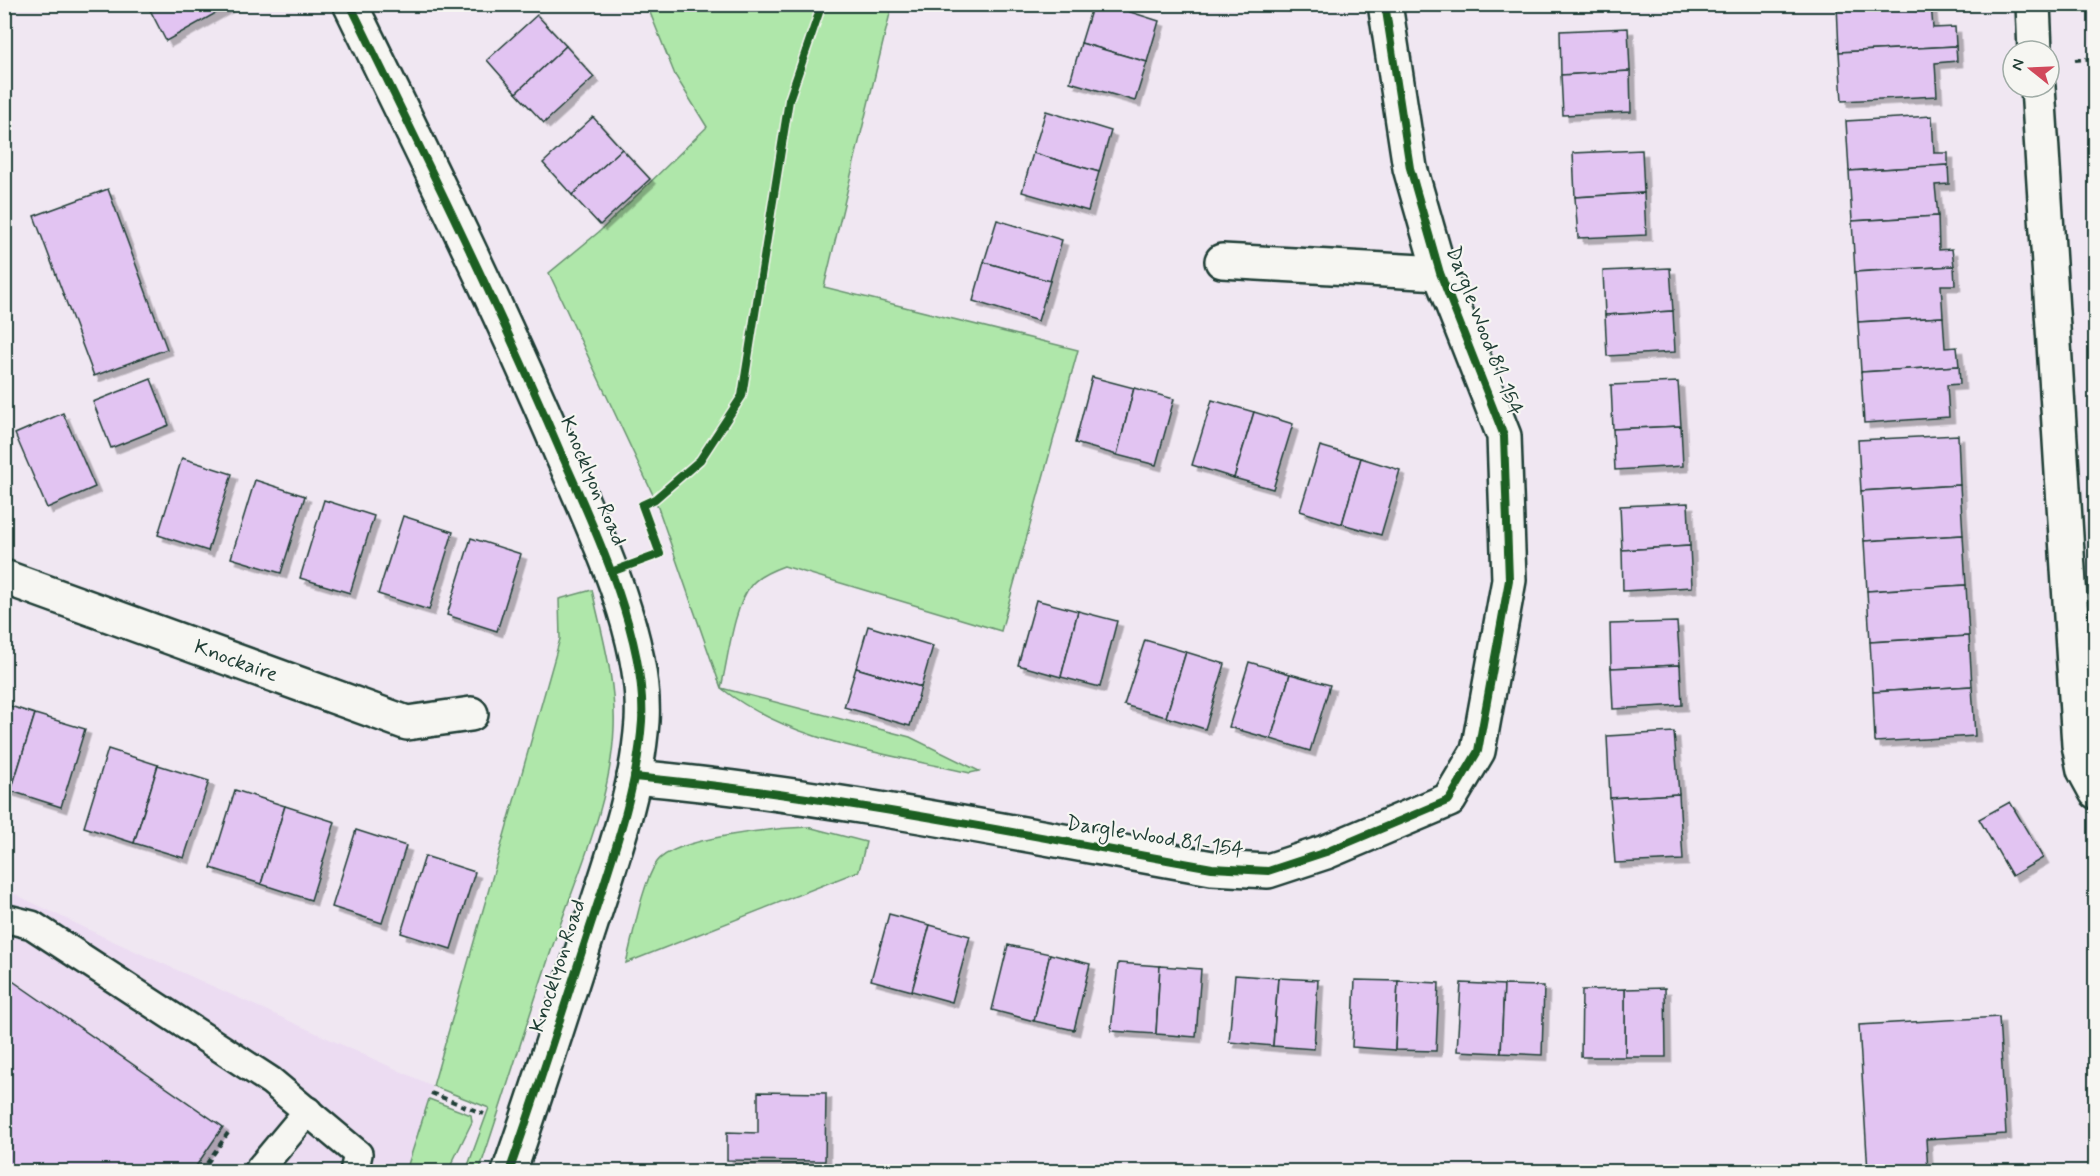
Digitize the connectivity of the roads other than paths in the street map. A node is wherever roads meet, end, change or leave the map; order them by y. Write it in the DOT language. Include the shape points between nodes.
graph roads {
  1 [pos="350,4"];
  2 [pos="1385,4"];
  3 [pos="2033,4"];
  4 [pos="2035,39"];
  5 [pos="2039,99"];
  6 [pos="1222,261"];
  7 [pos="1440,273"];
  8 [pos="4,577"];
  9 [pos="471,714"];
  10 [pos="634,777"];
  11 [pos="2096,792"];
  12 [pos="4,918"];
  13 [pos="308,1111"];
  14 [pos="256,1172"];
  15 [pos="354,1172"];
  16 [pos="509,1172"];
  1 -- 10 [label="street, Knocklyon Road" via="516,347 611,572 632,638 639,676 642,719"];
  2 -- 7 [label="street, Dargle Wood 81-154" via="1410,168"];
  3 -- 4 [label="street"];
  5 -- 11 [label="street" via="2079,746 2084,770"];
  6 -- 7 [label="street, Dargle Wood 81-154"];
  7 -- 10 [label="street, Dargle Wood 81-154" via="1504,436 1509,580 1478,751 1449,800 1326,852 1268,871 1212,868 764,790"];
  8 -- 9 [label="street, Knockaire" via="407,723"];
  10 -- 16 [label="street, Knocklyon Road" via="618,838"];
  12 -- 13 [label="lane" via="32,926 271,1081"];
  13 -- 14 [label="lane"];
  13 -- 15 [label="lane" via="358,1154"];
}
